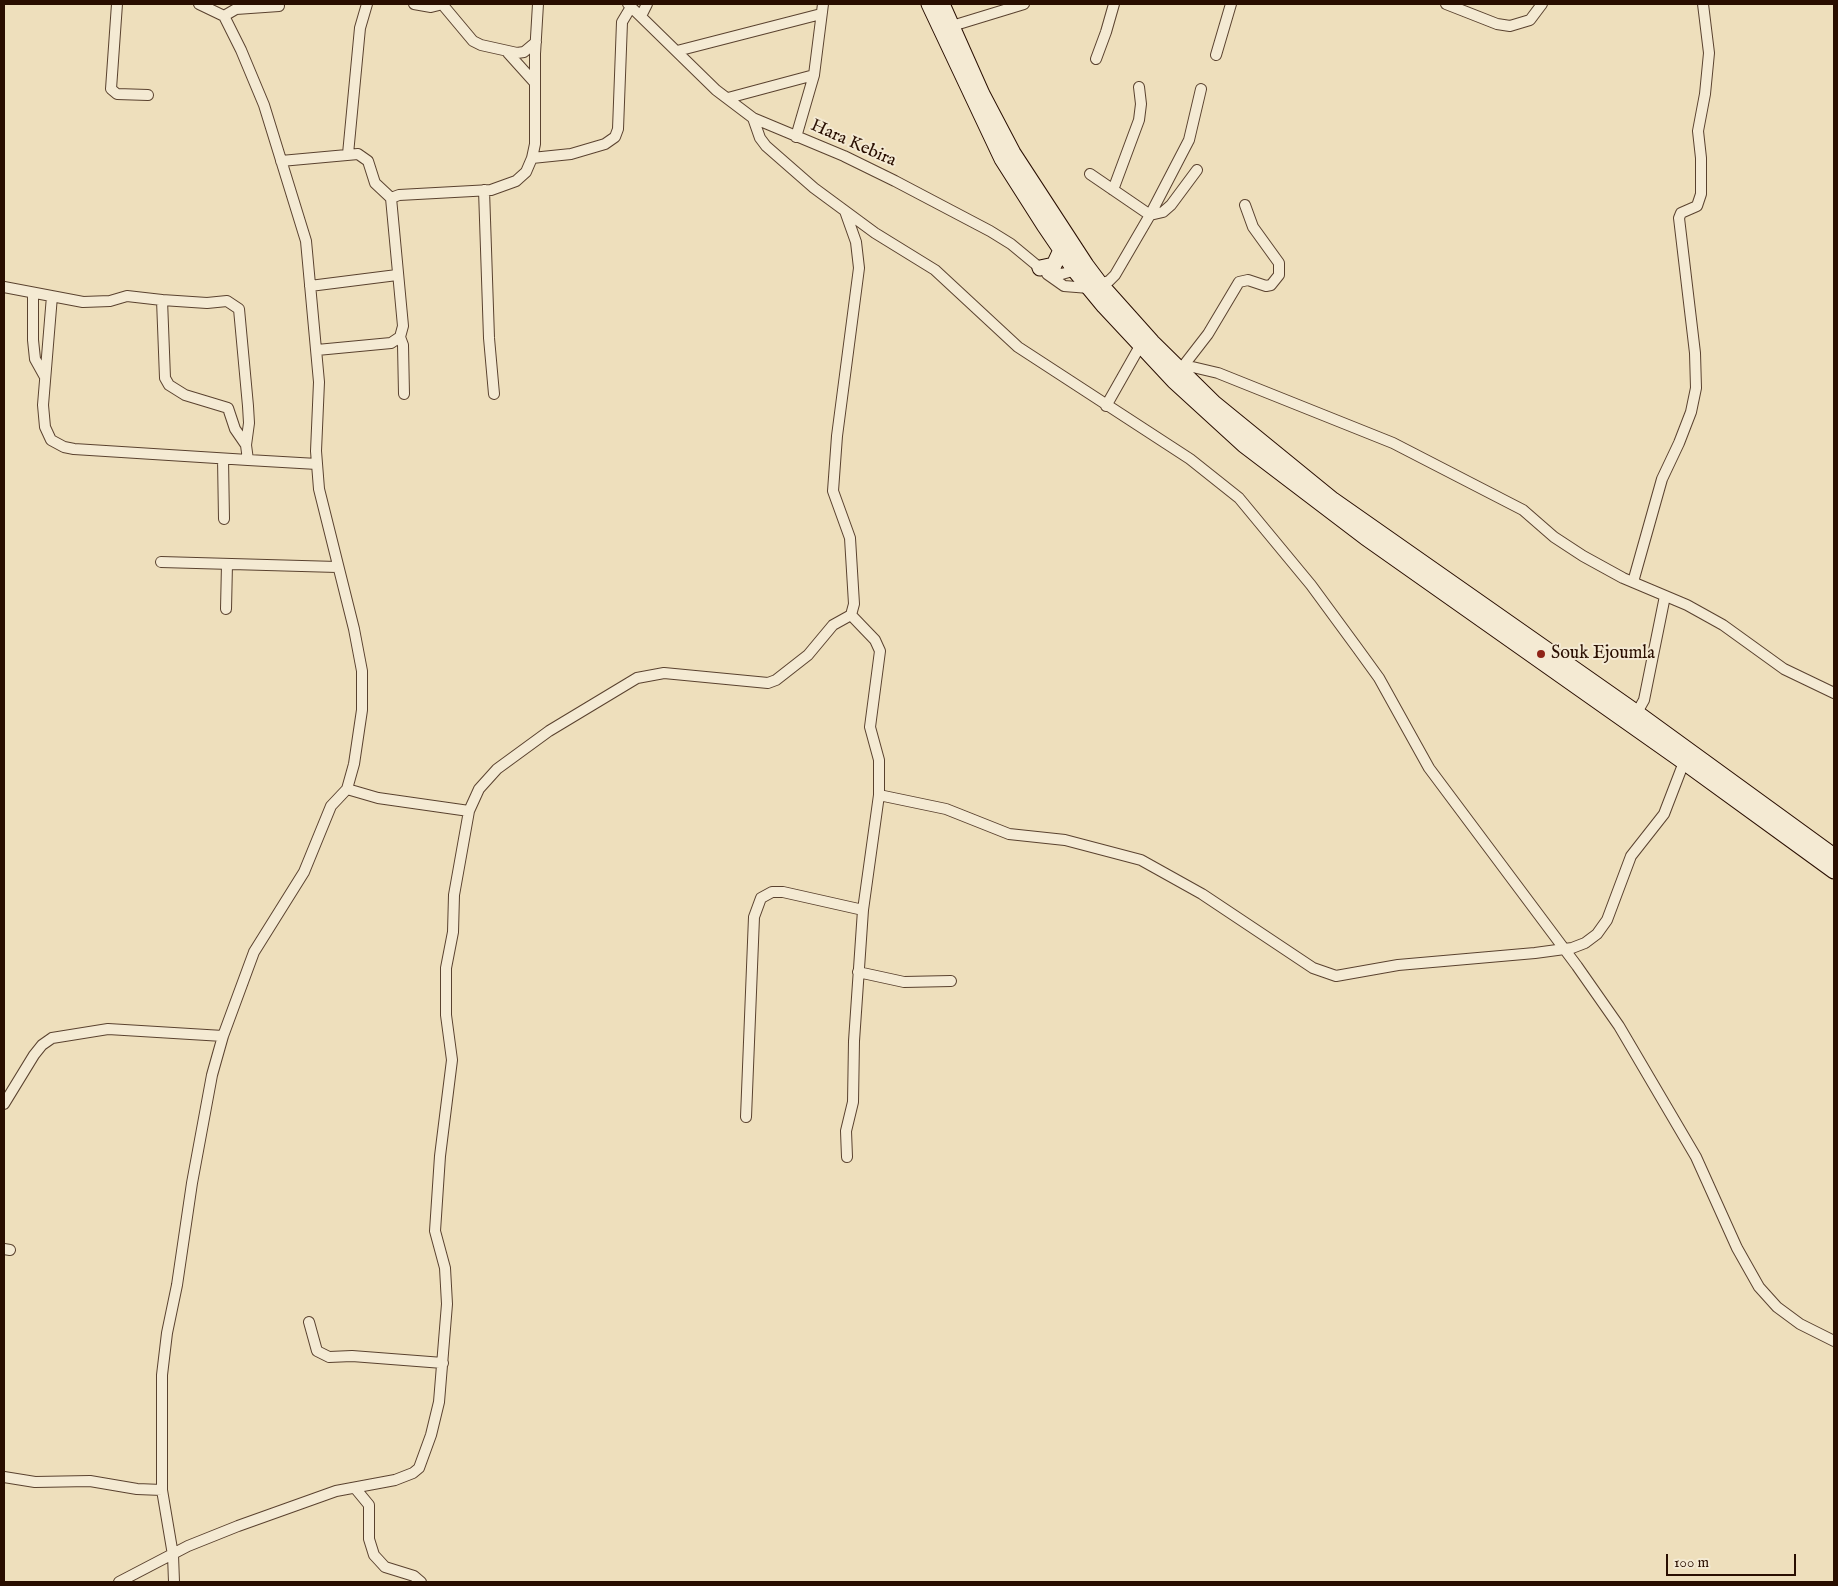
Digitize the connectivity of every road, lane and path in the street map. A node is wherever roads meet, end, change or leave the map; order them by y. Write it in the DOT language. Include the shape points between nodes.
graph roads {
  1 [pos="117,4"];
  2 [pos="199,4"];
  3 [pos="367,4"];
  4 [pos="414,4"];
  5 [pos="443,4"];
  6 [pos="538,4"];
  7 [pos="647,4"];
  8 [pos="928,4"];
  9 [pos="942,4"];
  10 [pos="1024,4"];
  11 [pos="1114,4"];
  12 [pos="1231,4"];
  13 [pos="1446,4"];
  14 [pos="1542,4"];
  15 [pos="1703,4"];
  16 [pos="630,5"];
  17 [pos="279,6"];
  18 [pos="822,9"];
  19 [pos="224,16"];
  20 [pos="641,16"];
  21 [pos="952,26"];
  22 [pos="536,42"];
  23 [pos="678,51"];
  24 [pos="508,53"];
  25 [pos="1216,55"];
  26 [pos="1096,59"];
  27 [pos="814,75"];
  28 [pos="535,84"];
  29 [pos="1139,87"];
  30 [pos="1201,89"];
  31 [pos="148,95"];
  32 [pos="728,98"];
  33 [pos="754,118"];
  34 [pos="796,137"];
  35 [pos="348,154"];
  36 [pos="1007,156"];
  37 [pos="532,158"];
  38 [pos="281,161"];
  39 [pos="1197,170"];
  40 [pos="1090,174"];
  41 [pos="484,190"];
  42 [pos="1113,190"];
  43 [pos="391,198"];
  44 [pos="1245,205"];
  45 [pos="845,210"];
  46 [pos="1150,215"];
  47 [pos="1061,250"];
  48 [pos="1040,268"];
  49 [pos="1081,269"];
  50 [pos="397,276"];
  51 [pos="310,286"];
  52 [pos="4,287"];
  53 [pos="1095,287"];
  54 [pos="33,293"];
  55 [pos="52,296"];
  56 [pos="162,300"];
  57 [pos="400,337"];
  58 [pos="1140,346"];
  59 [pos="318,350"];
  60 [pos="1179,372"];
  61 [pos="46,378"];
  62 [pos="404,394"];
  63 [pos="494,394"];
  64 [pos="1106,406"];
  65 [pos="246,445"];
  66 [pos="223,459"];
  67 [pos="248,460"];
  68 [pos="317,464"];
  69 [pos="224,519"];
  70 [pos="160,562"];
  71 [pos="227,564"];
  72 [pos="337,567"];
  73 [pos="1633,582"];
  74 [pos="1665,596"];
  75 [pos="226,608"];
  76 [pos="851,615"];
  77 [pos="1834,694"];
  78 [pos="1633,718"];
  79 [pos="1684,762"];
  80 [pos="347,789"];
  81 [pos="879,794"];
  82 [pos="469,811"];
  83 [pos="1767,815"];
  84 [pos="1834,856"];
  85 [pos="1834,871"];
  86 [pos="863,910"];
  87 [pos="1579,947"];
  88 [pos="1562,948"];
  89 [pos="1575,963"];
  90 [pos="858,972"];
  91 [pos="951,981"];
  92 [pos="223,1036"];
  93 [pos="4,1104"];
  94 [pos="746,1117"];
  95 [pos="848,1158"];
  96 [pos="309,1322"];
  97 [pos="1834,1341"];
  98 [pos="443,1363"];
  99 [pos="4,1478"];
  100 [pos="355,1488"];
  101 [pos="162,1490"];
  102 [pos="173,1555"];
  103 [pos="119,1582"];
  104 [pos="174,1582"];
  105 [pos="421,1582"];
  1 -- 31 [label="street" via="111,89 117,94"];
  2 -- 19 [label="street"];
  3 -- 35 [label="street" via="360,28"];
  4 -- 5 [label="street" via="431,8"];
  5 -- 24 [label="street" via="473,41"];
  6 -- 22 [label="street"];
  7 -- 20 [label="street"];
  8 -- 36 [label="main road"];
  9 -- 21 [label="main road"];
  10 -- 21 [label="street"];
  11 -- 26 [label="street"];
  12 -- 25 [label="street"];
  13 -- 14 [label="street" via="1510,26 1530,20"];
  15 -- 73 [label="street" via="1709,53 1698,131 1701,194 1697,206 1681,213 1679,218 1696,388 1682,436 1662,479"];
  16 -- 20 [label="street, Hara Kebira"];
  16 -- 37 [label="street" via="622,22 618,129 615,137 605,144 572,154"];
  17 -- 19 [label="street" via="236,9"];
  18 -- 23 [label="street"];
  18 -- 27 [label="street"];
  19 -- 38 [label="street" via="264,104"];
  20 -- 23 [label="street, Hara Kebira"];
  21 -- 36 [label="main road"];
  22 -- 24 [label="street" via="524,52"];
  22 -- 28 [label="street"];
  23 -- 32 [label="street, Hara Kebira"];
  24 -- 28 [label="street"];
  27 -- 32 [label="street"];
  27 -- 34 [label="street"];
  28 -- 37 [label="street"];
  29 -- 42 [label="street" via="1139,120"];
  30 -- 46 [label="street" via="1189,140"];
  32 -- 33 [label="street, Hara Kebira"];
  33 -- 34 [label="street, Hara Kebira"];
  33 -- 45 [label="street" via="760,138 773,154"];
  34 -- 48 [label="street, Hara Kebira" via="868,167 975,223 1011,244"];
  35 -- 38 [label="street"];
  35 -- 43 [label="street" via="364,157 375,183"];
  36 -- 47 [label="main road"];
  36 -- 49 [label="main road"];
  37 -- 41 [label="street" via="526,172 516,181"];
  38 -- 51 [label="street" via="306,241"];
  39 -- 46 [label="street" via="1171,205"];
  40 -- 42 [label="street"];
  41 -- 43 [label="street"];
  41 -- 63 [label="street"];
  42 -- 46 [label="street"];
  43 -- 50 [label="street"];
  44 -- 60 [label="street" via="1253,228 1278,263 1279,275 1266,286 1248,280 1239,282 1208,334"];
  45 -- 64 [label="street" via="935,270 1018,347"];
  45 -- 76 [label="street" via="856,242 859,268 840,408 833,491 850,538 854,604"];
  46 -- 53 [label="street" via="1115,274"];
  47 -- 48 [label="main road" via="1054,265"];
  47 -- 49 [label="main road"];
  48 -- 49 [label="street, Hara Kebira" via="1053,274"];
  48 -- 53 [label="street" via="1064,286"];
  49 -- 53 [label="main road"];
  50 -- 51 [label="street"];
  50 -- 57 [label="street" via="403,326"];
  51 -- 59 [label="street"];
  52 -- 54 [label="street"];
  53 -- 58 [label="main road"];
  53 -- 60 [label="main road"];
  54 -- 55 [label="street"];
  54 -- 61 [label="street" via="32,340 35,359"];
  55 -- 56 [label="street" via="83,302 110,301 126,296"];
  55 -- 61 [label="street"];
  56 -- 65 [label="street" via="165,378 169,386 185,396 228,408 235,429"];
  56 -- 65 [label="street" via="227,301 239,309 249,422"];
  57 -- 59 [label="street" via="391,343"];
  57 -- 62 [label="street"];
  58 -- 60 [label="main road"];
  58 -- 64 [label="street"];
  59 -- 68 [label="street"];
  60 -- 73 [label="street" via="1218,373 1401,447 1523,510 1571,548"];
  60 -- 78 [label="main road" via="1244,445"];
  61 -- 66 [label="street" via="44,427 47,436 57,444 101,452"];
  64 -- 88 [label="street" via="1214,476 1239,498 1272,536 1369,664 1429,768"];
  65 -- 67 [label="street"];
  66 -- 67 [label="street"];
  66 -- 69 [label="street"];
  67 -- 68 [label="street"];
  68 -- 72 [label="street" via="319,489"];
  70 -- 71 [label="street"];
  71 -- 72 [label="street"];
  71 -- 75 [label="street"];
  72 -- 80 [label="street" via="362,671 362,710"];
  73 -- 74 [label="street"];
  74 -- 77 [label="street" via="1724,625 1784,668"];
  74 -- 78 [label="street" via="1644,700"];
  76 -- 81 [label="street" via="876,640 880,651 870,727 878,754"];
  76 -- 82 [label="street" via="833,625 808,655 768,683 664,673 645,675 622,686 549,731 497,769 479,789"];
  78 -- 79 [label="main road"];
  78 -- 83 [label="main road"];
  79 -- 83 [label="main road"];
  79 -- 87 [label="street" via="1664,814 1631,856 1607,920 1597,934"];
  80 -- 82 [label="street" via="378,798"];
  80 -- 92 [label="street" via="331,806 304,872 254,952"];
  81 -- 86 [label="street"];
  81 -- 88 [label="street" via="946,809 1008,834 1065,840 1141,860 1202,894 1313,968 1336,976 1398,965"];
  82 -- 98 [label="street" via="454,895 453,932 446,968 446,1015 452,1060 435,1220 436,1239 445,1268 447,1304"];
  83 -- 84 [label="main road"];
  83 -- 85 [label="main road"];
  86 -- 90 [label="street"];
  86 -- 94 [label="street" via="783,892 772,892 761,898 754,917"];
  87 -- 88 [label="street"];
  87 -- 89 [label="street"];
  88 -- 89 [label="street"];
  89 -- 97 [label="street" via="1629,1042 1676,1120 1759,1287 1777,1307 1800,1324"];
  90 -- 91 [label="street" via="904,982"];
  90 -- 95 [label="street" via="853,1102 846,1132"];
  92 -- 93 [label="street" via="108,1029 52,1038 34,1055"];
  92 -- 101 [label="street" via="203,1120 164,1351"];
  96 -- 98 [label="street" via="317,1351 329,1357"];
  98 -- 100 [label="street" via="439,1402 419,1468 395,1480"];
  99 -- 101 [label="street" via="35,1482 90,1481"];
  100 -- 102 [label="street" via="336,1491 238,1526"];
  100 -- 105 [label="street" via="369,1505 368,1539 374,1555 385,1567 414,1576"];
  101 -- 102 [label="street"];
  102 -- 103 [label="street"];
  102 -- 104 [label="street"];
}
